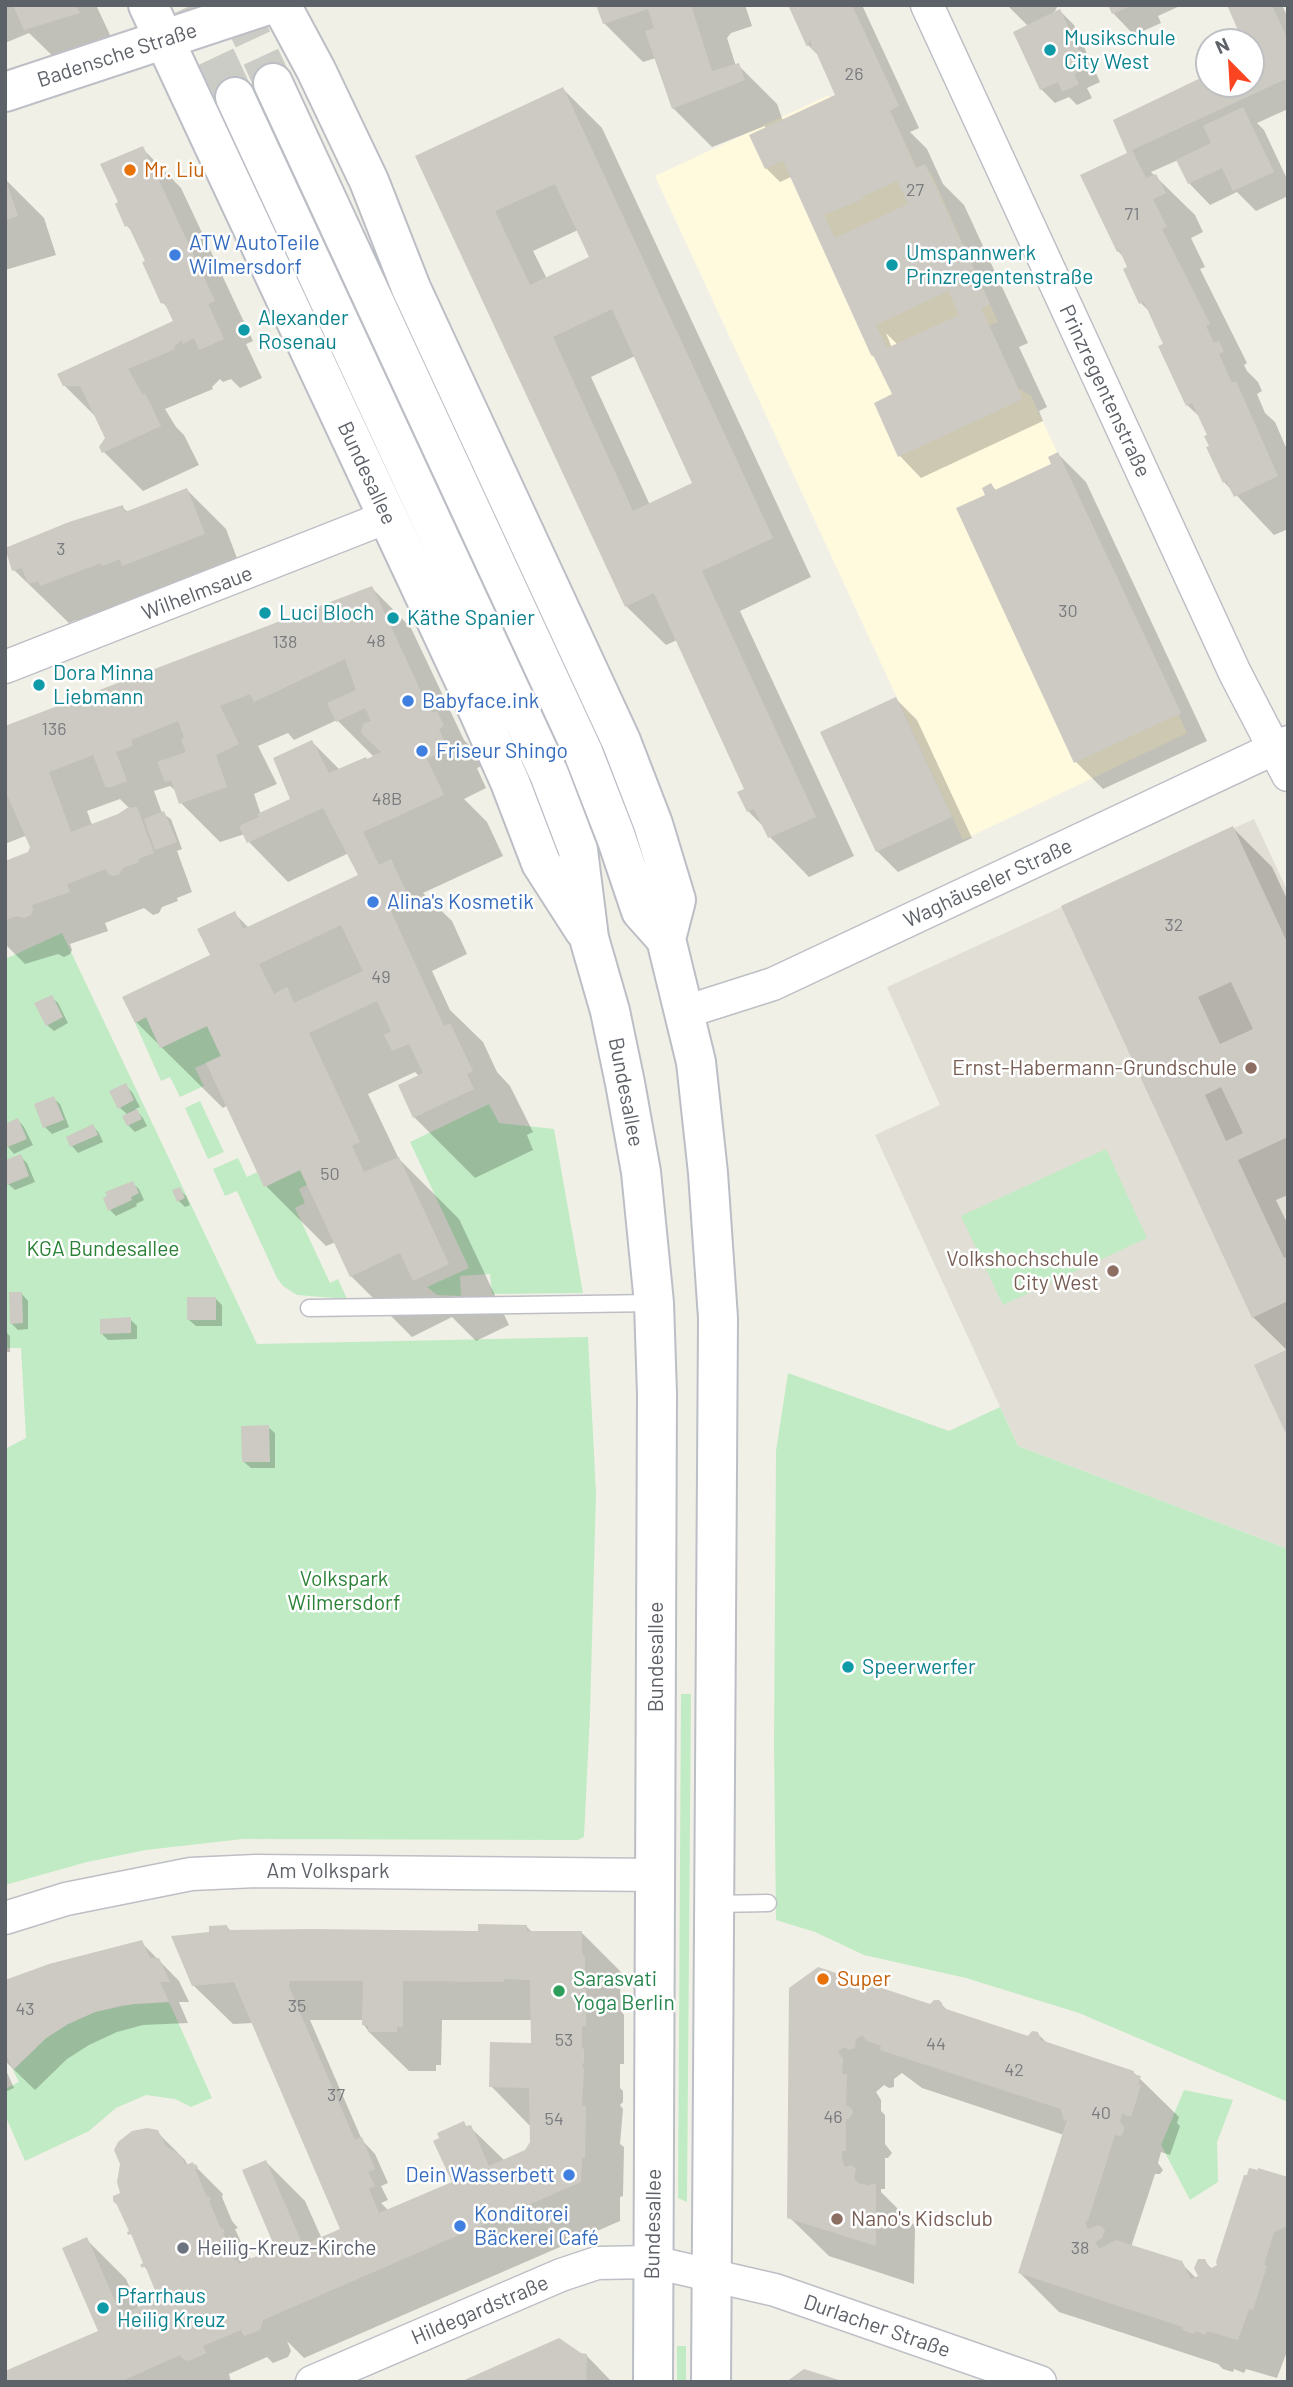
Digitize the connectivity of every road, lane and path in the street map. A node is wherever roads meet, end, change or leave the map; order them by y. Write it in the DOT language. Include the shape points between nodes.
graph roads {
  1 [pos="148,5"];
  2 [pos="268,5"];
  3 [pos="281,5"];
  4 [pos="927,5"];
  5 [pos="164,40"];
  6 [pos="273,83"];
  7 [pos="5,92"];
  8 [pos="235,97"];
  9 [pos="387,517"];
  10 [pos="5,667"];
  11 [pos="1283,755"];
  12 [pos="589,938"];
  13 [pos="666,939"];
  14 [pos="685,1012"];
  15 [pos="653,1303"];
  16 [pos="309,1308"];
  17 [pos="656,1875"];
  18 [pos="768,1903"];
  19 [pos="715,1904"];
  20 [pos="5,1918"];
  21 [pos="653,2262"];
  22 [pos="712,2274"];
  23 [pos="312,2382"];
  24 [pos="653,2382"];
  25 [pos="711,2382"];
  26 [pos="1040,2382"];
  1 -- 5 [label="main road, Bundesallee"];
  2 -- 5 [label="main road, Badensche Straße"];
  3 -- 13 [label="main road" via="369,181 411,288 621,741 676,900"];
  4 -- 11 [label="street, Prinzregentenstraße" via="1229,660"];
  5 -- 7 [label="main road, Badensche Straße"];
  5 -- 9 [label="main road, Bundesallee"];
  6 -- 13 [label="main road" via="583,752 640,911"];
  8 -- 12 [label="main road, Bundesallee" via="549,774 578,850"];
  9 -- 10 [label="street, Wilhelmsaue"];
  9 -- 12 [label="main road, Bundesallee" via="472,696 541,863"];
  11 -- 14 [label="street, Waghäuseler Straße" via="773,984"];
  12 -- 15 [label="main road, Bundesallee" via="610,1011 641,1172"];
  13 -- 14 [label="main road"];
  14 -- 19 [label="main road" via="702,1101 718,1318"];
  15 -- 16 [label="lane"];
  15 -- 17 [label="main road, Bundesallee" via="657,1391"];
  17 -- 20 [label="street, Am Volkspark" via="191,1874 66,1899"];
  17 -- 21 [label="main road, Bundesallee"];
  18 -- 19 [label="lane"];
  19 -- 22 [label="main road"];
  21 -- 22 [label="street, Hildegardstraße"];
  21 -- 23 [label="street, Hildegardstraße" via="597,2263 561,2275"];
  21 -- 24 [label="main road, Bundesallee"];
  22 -- 25 [label="main road"];
  22 -- 26 [label="street, Durlacher Straße" via="775,2290"];
}
